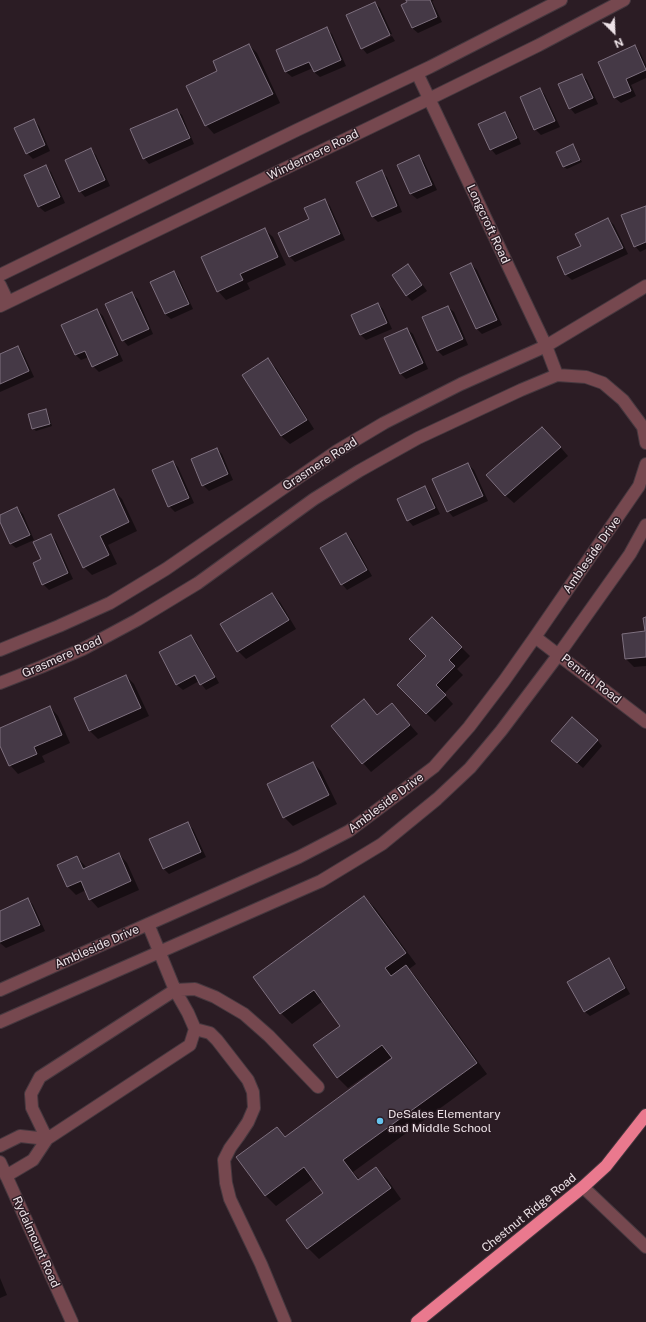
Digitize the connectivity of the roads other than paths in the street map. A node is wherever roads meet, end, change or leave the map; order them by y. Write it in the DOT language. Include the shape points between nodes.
graph roads {
  1 [pos="561,0"];
  2 [pos="624,0"];
  3 [pos="417,73"];
  4 [pos="429,99"];
  5 [pos="0,275"];
  6 [pos="0,285"];
  7 [pos="646,286"];
  8 [pos="4,304"];
  9 [pos="546,346"];
  10 [pos="557,376"];
  11 [pos="646,443"];
  12 [pos="645,471"];
  13 [pos="646,525"];
  14 [pos="535,637"];
  15 [pos="0,650"];
  16 [pos="559,654"];
  17 [pos="0,682"];
  18 [pos="646,722"];
  19 [pos="148,924"];
  20 [pos="160,953"];
  21 [pos="0,990"];
  22 [pos="174,990"];
  23 [pos="0,1022"];
  24 [pos="195,1028"];
  25 [pos="318,1087"];
  26 [pos="646,1115"];
  27 [pos="47,1139"];
  28 [pos="0,1146"];
  29 [pos="0,1162"];
  30 [pos="6,1176"];
  31 [pos="583,1187"];
  32 [pos="646,1247"];
  33 [pos="72,1322"];
  34 [pos="285,1322"];
  35 [pos="418,1322"];
  1 -- 3 [label="street"];
  2 -- 4 [label="street, Windermere Road"];
  3 -- 4 [label="street, Longcroft Road"];
  3 -- 5 [label="street"];
  4 -- 8 [label="street, Windermere Road"];
  4 -- 9 [label="street, Longcroft Road"];
  6 -- 8 [label="street"];
  7 -- 9 [label="street, Grasmere Road"];
  9 -- 10 [label="street, Longcroft Road"];
  9 -- 15 [label="street, Grasmere Road" via="461,384 384,423 337,451 166,569 110,603"];
  10 -- 11 [label="street" via="586,377 603,384 623,400 643,427"];
  10 -- 17 [label="street, Grasmere Road" via="418,438 321,495 198,583 137,620 83,650"];
  12 -- 14 [label="street, Ambleside Drive" via="639,486 620,515"];
  13 -- 16 [label="street" via="630,554"];
  14 -- 16 [label="street, Penrith Road"];
  14 -- 19 [label="street, Ambleside Drive" via="469,727 434,767 398,795 349,831 299,857"];
  16 -- 18 [label="street, Penrith Road"];
  16 -- 20 [label="street" via="470,768 382,844 321,881"];
  19 -- 20 [label="street"];
  19 -- 21 [label="street, Ambleside Drive"];
  20 -- 22 [label="street"];
  20 -- 23 [label="street"];
  22 -- 24 [label="street"];
  22 -- 25 [label="street" via="195,989 216,997 244,1014"];
  22 -- 27 [label="street" via="40,1077 31,1094 32,1108"];
  24 -- 27 [label="street" via="190,1045"];
  24 -- 34 [label="street" via="210,1033 217,1040 248,1080 253,1092 254,1108 224,1160 226,1183 230,1199"];
  26 -- 31 [label="highway, Chestnut Ridge Road" via="606,1166"];
  27 -- 28 [label="street" via="20,1136"];
  27 -- 30 [label="street" via="33,1160"];
  29 -- 30 [label="street, Rydalmount Road"];
  30 -- 33 [label="street, Rydalmount Road"];
  31 -- 32 [label="street"];
  31 -- 35 [label="highway, Chestnut Ridge Road"];
}
